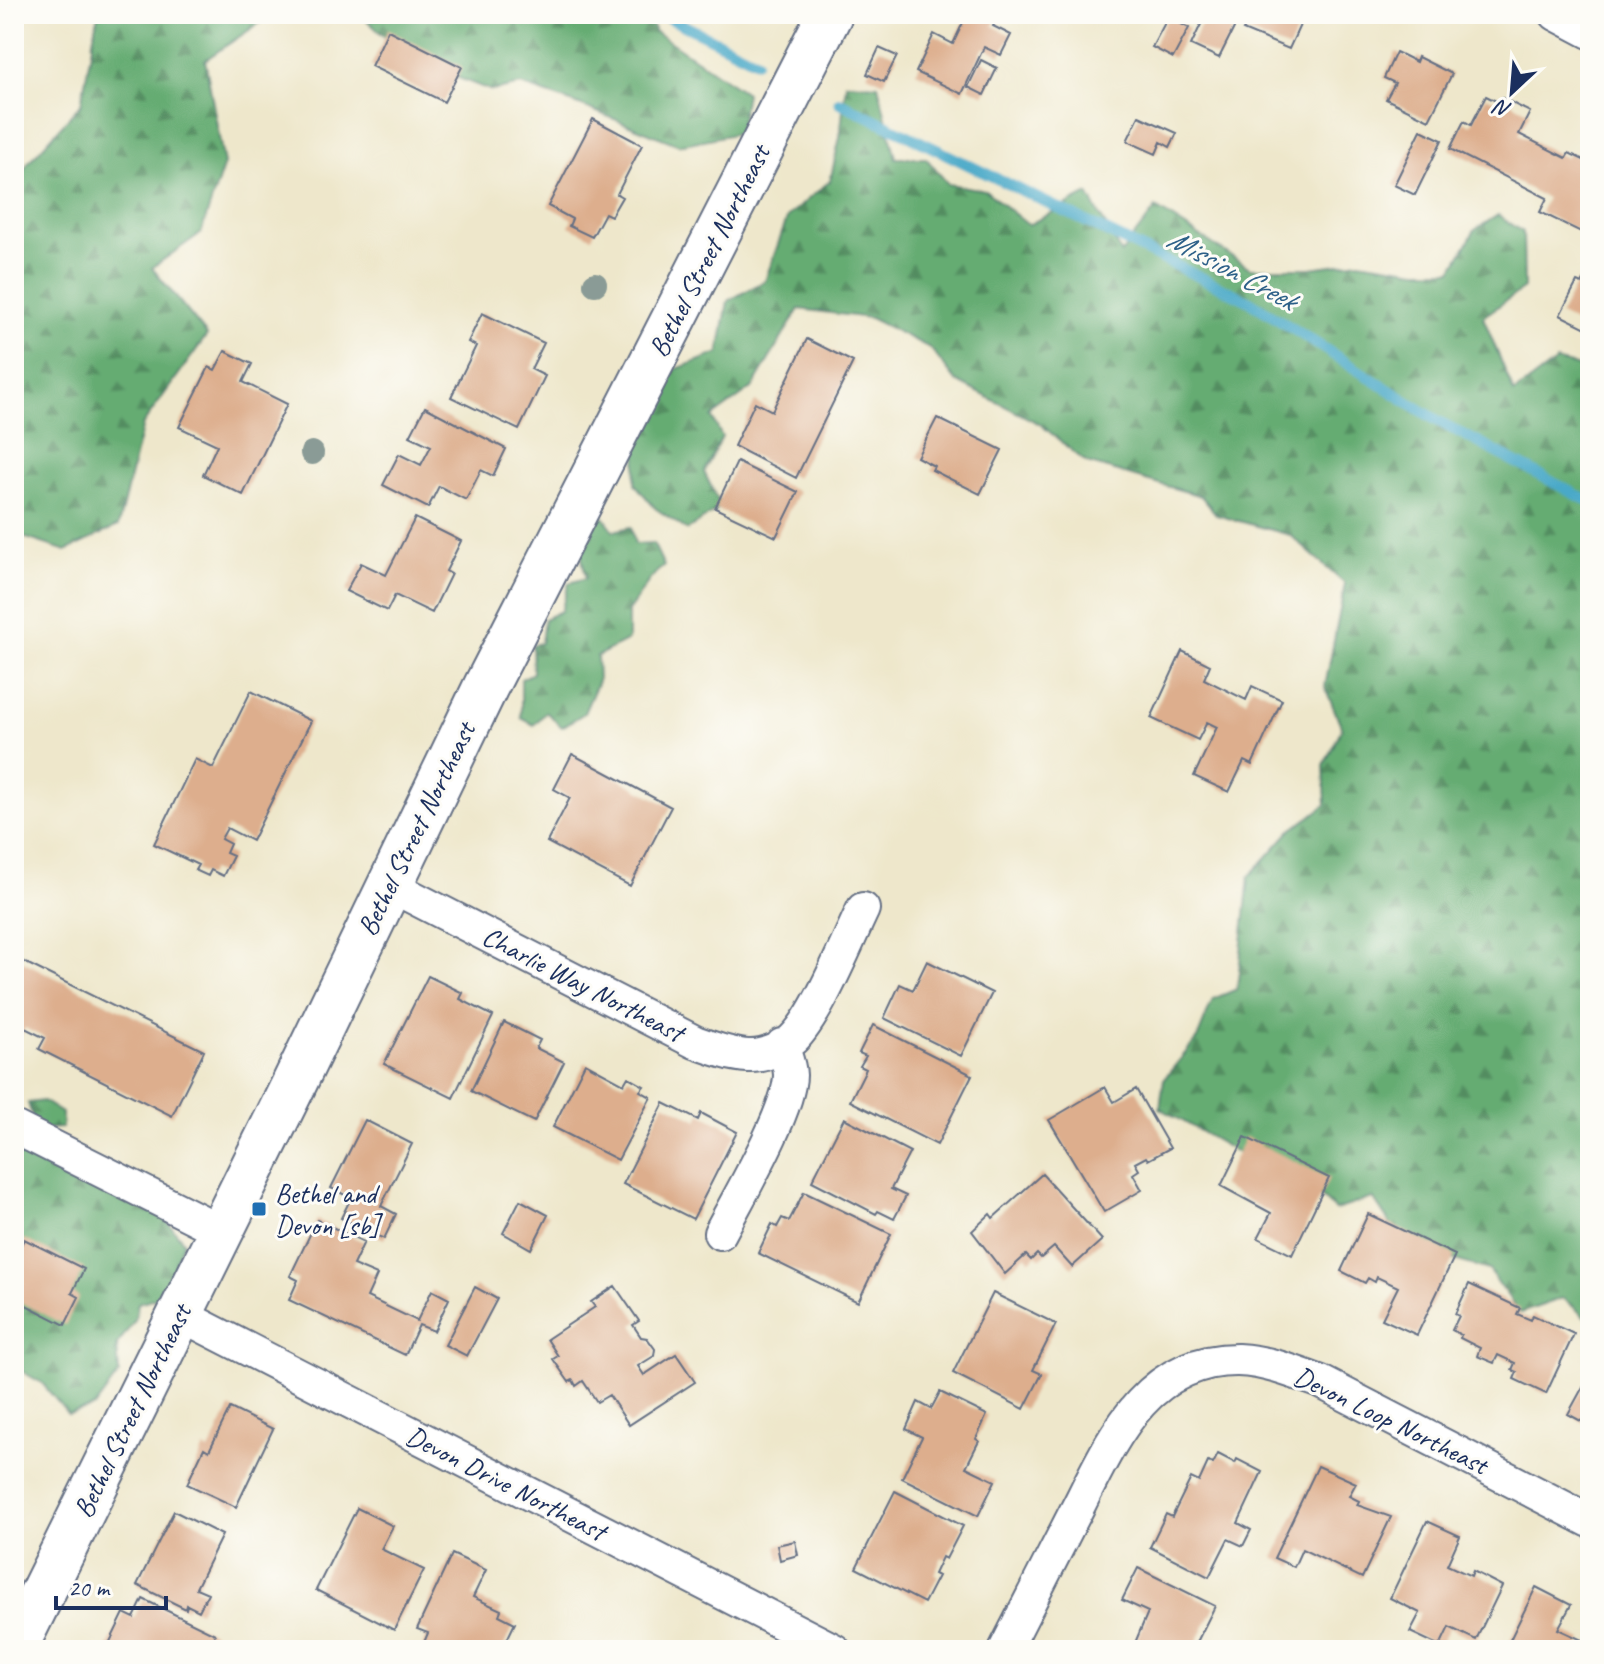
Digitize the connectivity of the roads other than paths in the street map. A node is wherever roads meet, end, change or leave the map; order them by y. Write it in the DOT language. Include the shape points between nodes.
graph roads {
  1 [pos="830,14"];
  2 [pos="1556,14"];
  3 [pos="1590,32"];
  4 [pos="389,885"];
  5 [pos="863,909"];
  6 [pos="782,1045"];
  7 [pos="14,1127"];
  8 [pos="221,1231"];
  9 [pos="720,1233"];
  10 [pos="179,1314"];
  11 [pos="1590,1521"];
  12 [pos="14,1650"];
  13 [pos="834,1650"];
  14 [pos="1005,1650"];
  1 -- 4 [label="street, Bethel Street Northeast"];
  2 -- 3 [label="street"];
  4 -- 6 [label="street, Charlie Way Northeast" via="695,1042 750,1056"];
  4 -- 8 [label="street, Bethel Street Northeast"];
  5 -- 6 [label="street" via="810,1017"];
  6 -- 9 [label="street" via="791,1074 785,1098"];
  7 -- 8 [label="street"];
  8 -- 10 [label="street, Bethel Street Northeast"];
  10 -- 12 [label="street, Bethel Street Northeast"];
  10 -- 13 [label="street, Devon Drive Northeast"];
  11 -- 14 [label="street, Devon Loop Northeast" via="1321,1382 1237,1360 1202,1365 1155,1387 1112,1440"];
}
